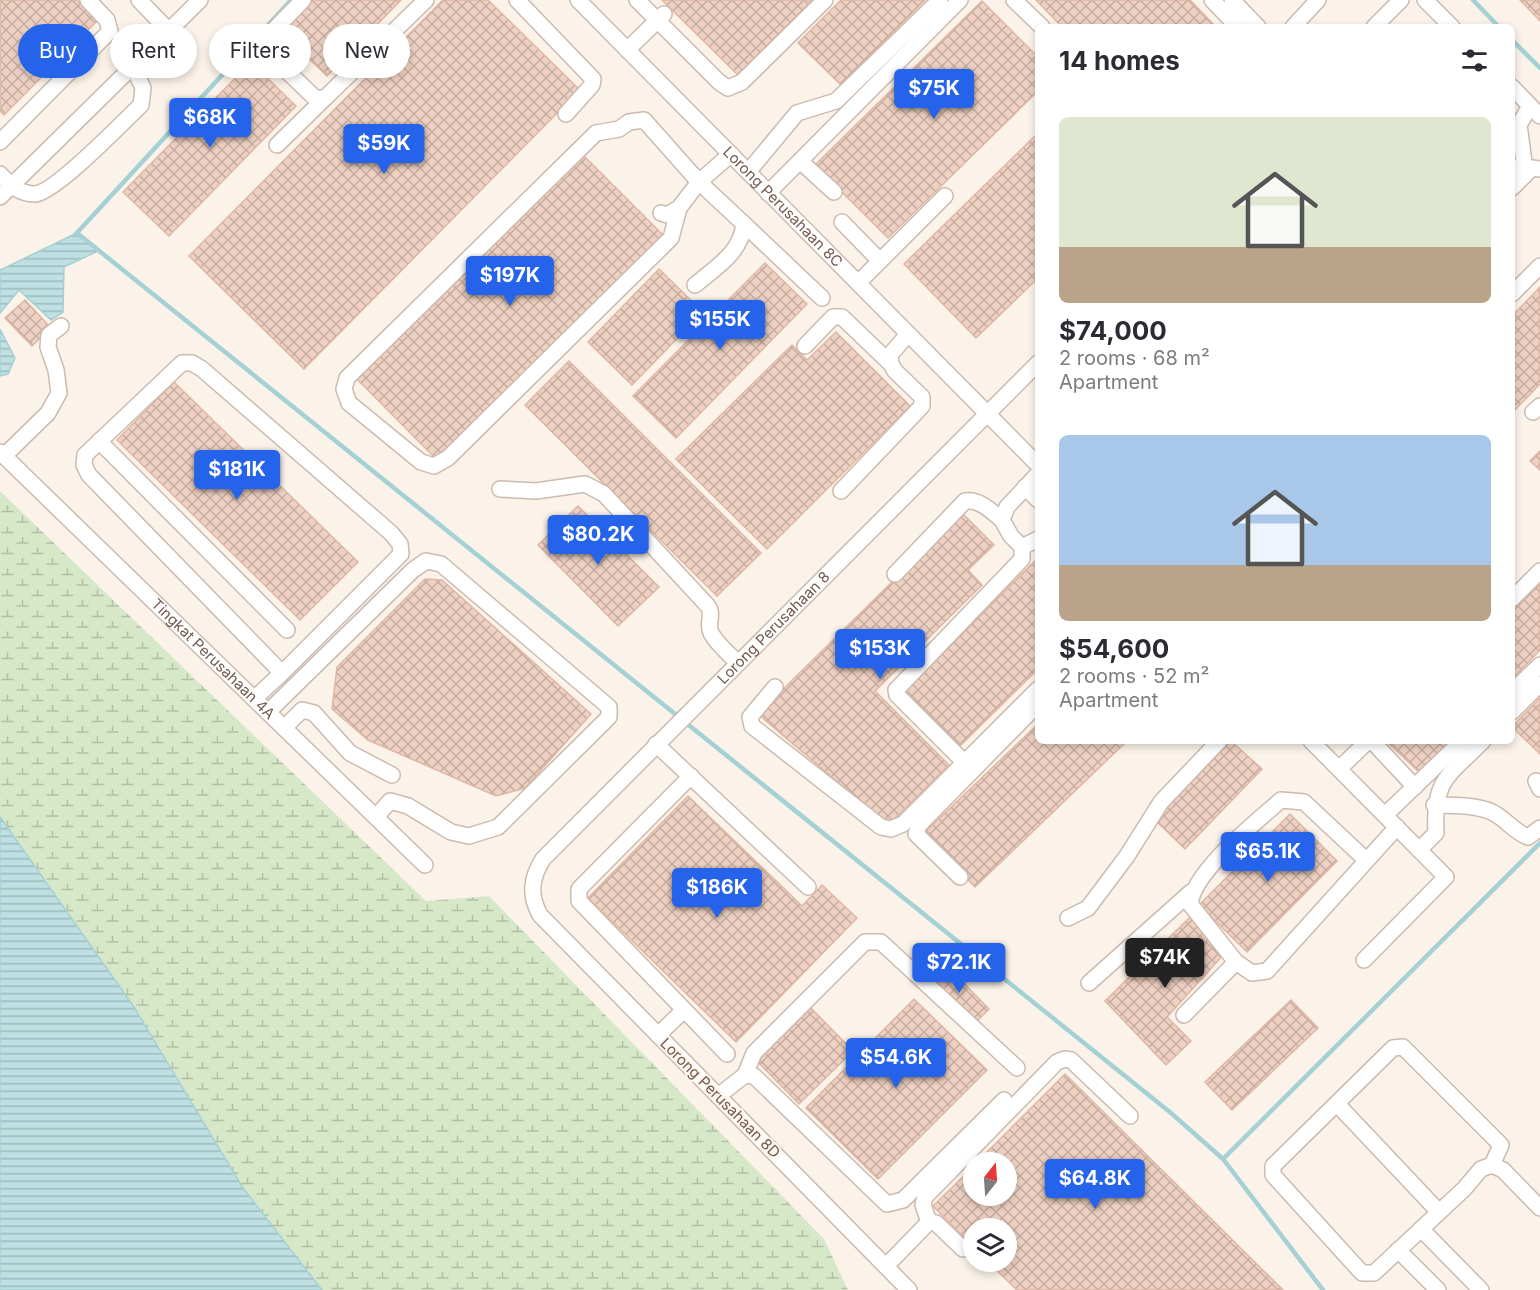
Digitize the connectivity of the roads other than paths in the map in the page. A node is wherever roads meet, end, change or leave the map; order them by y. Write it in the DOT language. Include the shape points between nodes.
graph roads {
  1 [pos="88,0"];
  2 [pos="139,0"];
  3 [pos="200,0"];
  4 [pos="303,0"];
  5 [pos="426,0"];
  6 [pos="517,0"];
  7 [pos="578,0"];
  8 [pos="638,0"];
  9 [pos="825,0"];
  10 [pos="940,0"];
  11 [pos="960,0"];
  12 [pos="1014,0"];
  13 [pos="1212,0"];
  14 [pos="1232,0"];
  15 [pos="1318,0"];
  16 [pos="1401,0"];
  17 [pos="1425,0"];
  18 [pos="661,17"];
  19 [pos="162,24"];
  20 [pos="176,24"];
  21 [pos="1039,24"];
  22 [pos="1235,24"];
  23 [pos="1255,24"];
  24 [pos="1296,24"];
  25 [pos="1377,24"];
  26 [pos="1449,24"];
  27 [pos="627,50"];
  28 [pos="121,78"];
  29 [pos="138,78"];
  30 [pos="1515,90"];
  31 [pos="326,97"];
  32 [pos="1535,111"];
  33 [pos="566,114"];
  34 [pos="1516,124"];
  35 [pos="0,141"];
  36 [pos="277,145"];
  37 [pos="730,154"];
  38 [pos="800,161"];
  39 [pos="1540,169"];
  40 [pos="1515,171"];
  41 [pos="748,172"];
  42 [pos="0,174"];
  43 [pos="699,182"];
  44 [pos="1515,185"];
  45 [pos="5,192"];
  46 [pos="768,192"];
  47 [pos="834,192"];
  48 [pos="945,196"];
  49 [pos="679,208"];
  50 [pos="661,213"];
  51 [pos="842,222"];
  52 [pos="744,224"];
  53 [pos="880,261"];
  54 [pos="1540,266"];
  55 [pos="858,283"];
  56 [pos="695,285"];
  57 [pos="1515,291"];
  58 [pos="822,298"];
  59 [pos="61,326"];
  60 [pos="908,334"];
  61 [pos="805,346"];
  62 [pos="891,364"];
  63 [pos="1035,366"];
  64 [pos="987,413"];
  65 [pos="99,441"];
  66 [pos="2,454"];
  67 [pos="1035,462"];
  68 [pos="1035,477"];
  69 [pos="1025,487"];
  70 [pos="500,489"];
  71 [pos="841,491"];
  72 [pos="1035,497"];
  73 [pos="1002,520"];
  74 [pos="1035,540"];
  75 [pos="1022,547"];
  76 [pos="1540,571"];
  77 [pos="895,574"];
  78 [pos="1515,596"];
  79 [pos="287,630"];
  80 [pos="738,663"];
  81 [pos="1540,665"];
  82 [pos="282,673"];
  83 [pos="1540,684"];
  84 [pos="775,687"];
  85 [pos="1515,689"];
  86 [pos="1035,692"];
  87 [pos="254,699"];
  88 [pos="1035,707"];
  89 [pos="1515,709"];
  90 [pos="268,712"];
  91 [pos="284,728"];
  92 [pos="662,739"];
  93 [pos="1216,744"];
  94 [pos="1314,744"];
  95 [pos="1367,744"];
  96 [pos="1373,744"];
  97 [pos="1459,744"];
  98 [pos="1480,744"];
  99 [pos="968,759"];
  100 [pos="1339,769"];
  101 [pos="392,775"];
  102 [pos="691,776"];
  103 [pos="1415,787"];
  104 [pos="1434,805"];
  105 [pos="1385,815"];
  106 [pos="376,817"];
  107 [pos="1397,827"];
  108 [pos="1540,828"];
  109 [pos="1419,850"];
  110 [pos="1366,860"];
  111 [pos="425,865"];
  112 [pos="960,877"];
  113 [pos="808,887"];
  114 [pos="1191,892"];
  115 [pos="534,903"];
  116 [pos="1068,918"];
  117 [pos="1364,960"];
  118 [pos="1236,963"];
  119 [pos="1089,983"];
  120 [pos="684,1010"];
  121 [pos="1184,1015"];
  122 [pos="658,1035"];
  123 [pos="727,1054"];
  124 [pos="1017,1068"];
  125 [pos="745,1075"];
  126 [pos="718,1096"];
  127 [pos="1004,1100"];
  128 [pos="1337,1104"];
  129 [pos="1130,1116"];
  130 [pos="1492,1165"];
  131 [pos="1540,1208"];
  132 [pos="1439,1212"];
  133 [pos="929,1222"];
  134 [pos="1421,1229"];
  135 [pos="963,1249"];
  136 [pos="1398,1251"];
  137 [pos="886,1266"];
  138 [pos="909,1290"];
  139 [pos="1438,1290"];
  140 [pos="1482,1290"];
  1 -- 35 [label="street" via="107,20 110,32"];
  2 -- 19 [label="street"];
  3 -- 20 [label="street"];
  4 -- 31 [label="street" via="266,38 265,50 316,99"];
  5 -- 31 [label="street"];
  6 -- 33 [label="street" via="593,79"];
  7 -- 27 [label="street, Lorong Perusahaan 8C"];
  8 -- 18 [label="street"];
  9 -- 18 [label="street" via="742,82 728,88"];
  10 -- 41 [label="street" via="836,101 797,113"];
  11 -- 38 [label="street"];
  12 -- 21 [label="street"];
  13 -- 22 [label="street"];
  14 -- 23 [label="street"];
  15 -- 24 [label="street"];
  16 -- 25 [label="street"];
  17 -- 26 [label="street"];
  18 -- 27 [label="street"];
  27 -- 37 [label="street, Lorong Perusahaan 8C"];
  28 -- 45 [label="street"];
  29 -- 45 [label="street" via="143,88 141,105 55,185 36,194"];
  30 -- 32 [label="street"];
  31 -- 36 [label="street"];
  32 -- 34 [label="street"];
  34 -- 40 [label="street" via="1524,162"];
  37 -- 41 [label="street, Lorong Perusahaan 8C"];
  37 -- 43 [label="street"];
  38 -- 46 [label="street"];
  38 -- 47 [label="street"];
  39 -- 44 [label="street" via="1532,168"];
  41 -- 46 [label="street, Lorong Perusahaan 8C"];
  42 -- 45 [label="street"];
  43 -- 49 [label="street"];
  43 -- 49 [label="street" via="644,120 596,133 347,378 344,389 349,403 421,462 434,466 448,458 671,238"];
  43 -- 52 [label="street"];
  46 -- 55 [label="street, Lorong Perusahaan 8C"];
  48 -- 53 [label="street"];
  49 -- 50 [label="street" via="667,215"];
  51 -- 53 [label="street"];
  52 -- 56 [label="street" via="743,239 733,253"];
  52 -- 58 [label="street"];
  53 -- 55 [label="street"];
  54 -- 57 [label="street"];
  55 -- 60 [label="street, Lorong Perusahaan 8C"];
  59 -- 66 [label="street" via="49,335 48,347 59,393 48,413"];
  60 -- 62 [label="street" via="890,355"];
  60 -- 64 [label="street, Lorong Perusahaan 8C"];
  61 -- 62 [label="street" via="833,317 842,317"];
  62 -- 71 [label="street" via="922,398 922,406"];
  63 -- 64 [label="street, Lorong Perusahaan 8"];
  64 -- 67 [label="street, Lorong Perusahaan 8C"];
  64 -- 80 [label="street, Lorong Perusahaan 8"];
  65 -- 79 [label="street"];
  65 -- 82 [label="street" via="85,455 89,475"];
  65 -- 82 [label="street" via="182,363 192,363 400,544 401,554"];
  66 -- 87 [label="street, Tingkat Perusahaan 4A"];
  68 -- 69 [label="street"];
  69 -- 72 [label="street"];
  69 -- 73 [label="street" via="1007,507"];
  70 -- 80 [label="street" via="536,491 585,484 604,494 707,605 712,615 711,634"];
  73 -- 75 [label="street"];
  73 -- 77 [label="street" via="982,504 965,501"];
  74 -- 75 [label="street"];
  75 -- 99 [label="street" via="1022,559 1010,573 896,690 955,756"];
  76 -- 78 [label="street"];
  80 -- 92 [label="street, Lorong Perusahaan 8"];
  81 -- 85 [label="street"];
  82 -- 87 [label="street"];
  83 -- 89 [label="street"];
  84 -- 99 [label="street" via="750,717 752,726 881,827 903,824"];
  86 -- 99 [label="street"];
  87 -- 90 [label="street, Tingkat Perusahaan 4A"];
  88 -- 112 [label="street" via="919,825 916,834"];
  90 -- 91 [label="street, Tingkat Perusahaan 4A"];
  90 -- 106 [label="street" via="426,561 441,564 609,707 609,717 498,827 469,836 451,832 408,806 390,801"];
  91 -- 101 [label="street" via="302,710 314,713 350,753"];
  91 -- 106 [label="street, Tingkat Perusahaan 4A"];
  92 -- 102 [label="street"];
  92 -- 115 [label="street, Lorong Perusahaan 8" via="543,859 534,873"];
  93 -- 116 [label="street" via="1161,802 1088,908"];
  94 -- 100 [label="street"];
  95 -- 100 [label="street"];
  96 -- 103 [label="street"];
  97 -- 103 [label="street"];
  98 -- 104 [label="street" via="1438,789"];
  100 -- 105 [label="street"];
  102 -- 113 [label="street"];
  102 -- 120 [label="street" via="579,889 579,901"];
  103 -- 105 [label="street"];
  104 -- 108 [label="street" via="1495,813 1528,837"];
  104 -- 109 [label="street" via="1436,833"];
  105 -- 107 [label="street"];
  106 -- 111 [label="street, Tingkat Perusahaan 4A"];
  107 -- 109 [label="street"];
  107 -- 110 [label="street"];
  109 -- 117 [label="street" via="1446,877"];
  110 -- 114 [label="street" via="1304,802 1281,800 1227,847"];
  110 -- 118 [label="street" via="1267,970 1252,973"];
  114 -- 118 [label="street" via="1190,904"];
  114 -- 119 [label="street"];
  115 -- 122 [label="street, Lorong Perusahaan 8D" via="540,915"];
  118 -- 121 [label="street"];
  120 -- 122 [label="street"];
  120 -- 123 [label="street"];
  122 -- 126 [label="street, Lorong Perusahaan 8D"];
  124 -- 125 [label="street" via="881,942 865,942 754,1053"];
  125 -- 126 [label="street"];
  125 -- 127 [label="street" via="754,1076 887,1204 903,1200"];
  126 -- 137 [label="street, Lorong Perusahaan 8D"];
  128 -- 130 [label="street" via="1393,1048 1402,1047 1501,1144"];
  128 -- 132 [label="street"];
  128 -- 136 [label="street" via="1273,1166 1273,1175 1362,1273 1374,1274"];
  129 -- 133 [label="street" via="1071,1060 1057,1062 924,1197"];
  130 -- 131 [label="street" via="1503,1170"];
  130 -- 132 [label="street" via="1480,1169"];
  132 -- 134 [label="street"];
  133 -- 135 [label="street" via="936,1222"];
  133 -- 137 [label="street"];
  134 -- 136 [label="street"];
  134 -- 140 [label="street"];
  136 -- 139 [label="street"];
  137 -- 138 [label="street, Lorong Perusahaan 8D"];
}
